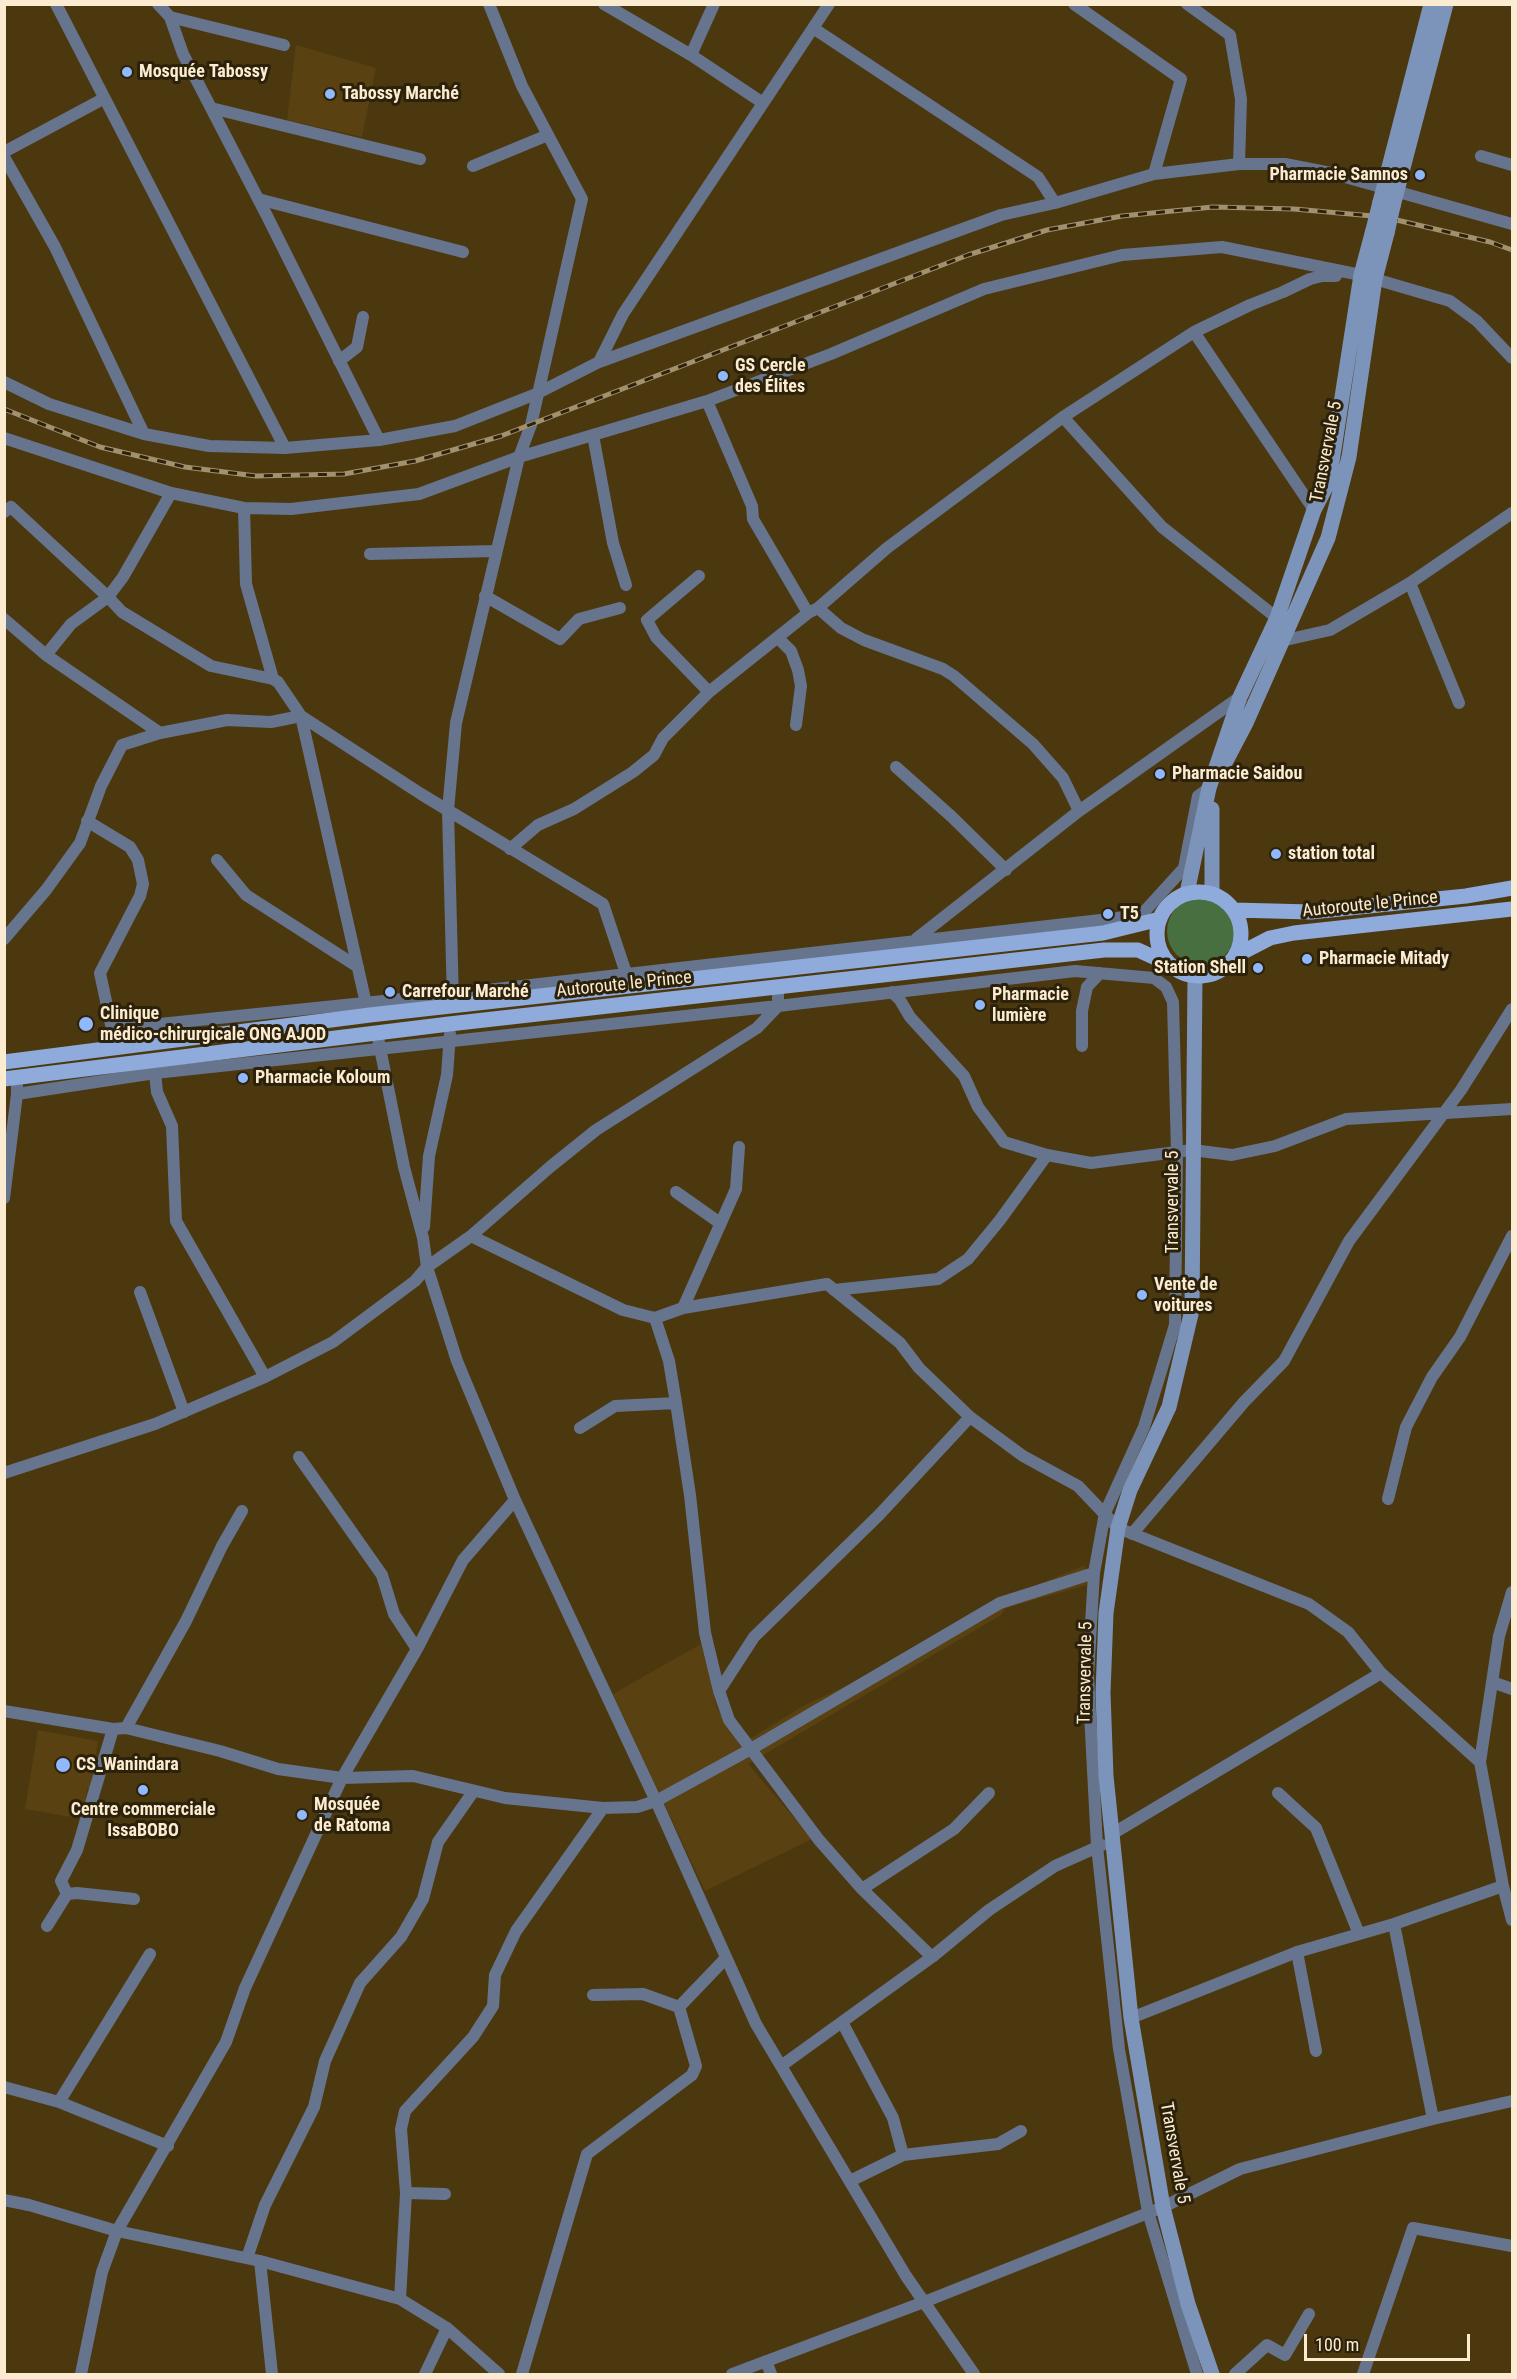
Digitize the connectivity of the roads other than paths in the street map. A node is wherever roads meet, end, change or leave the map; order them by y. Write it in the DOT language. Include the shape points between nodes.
graph roads {
  1 [pos="56,4"];
  2 [pos="158,4"];
  3 [pos="489,4"];
  4 [pos="604,4"];
  5 [pos="714,4"];
  6 [pos="829,4"];
  7 [pos="1074,4"];
  8 [pos="1187,4"];
  9 [pos="1431,4"];
  10 [pos="1446,4"];
  11 [pos="170,17"];
  12 [pos="813,28"];
  13 [pos="284,45"];
  14 [pos="691,55"];
  15 [pos="104,99"];
  16 [pos="763,103"];
  17 [pos="211,108"];
  18 [pos="548,135"];
  19 [pos="4,152"];
  20 [pos="1481,156"];
  21 [pos="4,157"];
  22 [pos="420,159"];
  23 [pos="1239,164"];
  24 [pos="1512,165"];
  25 [pos="473,166"];
  26 [pos="1154,174"];
  27 [pos="1388,196"];
  28 [pos="258,199"];
  29 [pos="1055,203"];
  30 [pos="1512,224"];
  31 [pos="463,252"];
  32 [pos="1368,277"];
  33 [pos="363,317"];
  34 [pos="1194,332"];
  35 [pos="1512,358"];
  36 [pos="339,361"];
  37 [pos="599,362"];
  38 [pos="4,382"];
  39 [pos="536,394"];
  40 [pos="707,401"];
  41 [pos="1063,417"];
  42 [pos="144,434"];
  43 [pos="593,435"];
  44 [pos="4,438"];
  45 [pos="379,440"];
  46 [pos="285,448"];
  47 [pos="519,457"];
  48 [pos="171,493"];
  49 [pos="244,508"];
  50 [pos="1314,510"];
  51 [pos="4,512"];
  52 [pos="1512,513"];
  53 [pos="495,551"];
  54 [pos="370,554"];
  55 [pos="699,576"];
  56 [pos="1410,583"];
  57 [pos="626,585"];
  58 [pos="485,596"];
  59 [pos="108,597"];
  60 [pos="620,608"];
  61 [pos="813,610"];
  62 [pos="1277,618"];
  63 [pos="4,619"];
  64 [pos="778,638"];
  65 [pos="1281,641"];
  66 [pos="46,654"];
  67 [pos="273,678"];
  68 [pos="709,692"];
  69 [pos="1240,697"];
  70 [pos="1459,703"];
  71 [pos="301,716"];
  72 [pos="796,725"];
  73 [pos="160,733"];
  74 [pos="896,767"];
  75 [pos="1209,788"];
  76 [pos="448,810"];
  77 [pos="1079,811"];
  78 [pos="87,821"];
  79 [pos="510,849"];
  80 [pos="217,860"];
  81 [pos="1006,870"];
  82 [pos="1512,888"];
  83 [pos="1187,893"];
  84 [pos="1212,893"];
  85 [pos="1512,909"];
  86 [pos="1234,910"];
  87 [pos="1160,919"];
  88 [pos="1072,930"];
  89 [pos="4,939"];
  90 [pos="915,940"];
  91 [pos="1235,956"];
  92 [pos="965,966"];
  93 [pos="1173,966"];
  94 [pos="358,968"];
  95 [pos="626,973"];
  96 [pos="1101,973"];
  97 [pos="1195,975"];
  98 [pos="966,984"];
  99 [pos="778,988"];
  100 [pos="892,992"];
  101 [pos="453,1000"];
  102 [pos="778,1006"];
  103 [pos="368,1009"];
  104 [pos="1512,1009"];
  105 [pos="449,1024"];
  106 [pos="111,1029"];
  107 [pos="377,1033"];
  108 [pos="451,1040"];
  109 [pos="1082,1046"];
  110 [pos="116,1048"];
  111 [pos="380,1050"];
  112 [pos="4,1062"];
  113 [pos="155,1073"];
  114 [pos="11,1078"];
  115 [pos="17,1094"];
  116 [pos="1512,1109"];
  117 [pos="1443,1113"];
  118 [pos="739,1147"];
  119 [pos="1185,1151"];
  120 [pos="1047,1155"];
  121 [pos="676,1192"];
  122 [pos="4,1198"];
  123 [pos="720,1223"];
  124 [pos="471,1236"];
  125 [pos="1512,1236"];
  126 [pos="423,1238"];
  127 [pos="427,1267"];
  128 [pos="834,1290"];
  129 [pos="140,1292"];
  130 [pos="682,1308"];
  131 [pos="655,1318"];
  132 [pos="265,1377"];
  133 [pos="676,1403"];
  134 [pos="184,1412"];
  135 [pos="970,1417"];
  136 [pos="580,1428"];
  137 [pos="299,1457"];
  138 [pos="4,1473"];
  139 [pos="1388,1499"];
  140 [pos="515,1500"];
  141 [pos="242,1511"];
  142 [pos="1105,1514"];
  143 [pos="1118,1528"];
  144 [pos="1132,1534"];
  145 [pos="1094,1573"];
  146 [pos="1512,1592"];
  147 [pos="417,1649"];
  148 [pos="1381,1673"];
  149 [pos="1492,1682"];
  150 [pos="1512,1689"];
  151 [pos="719,1691"];
  152 [pos="4,1711"];
  153 [pos="126,1728"];
  154 [pos="112,1729"];
  155 [pos="751,1749"];
  156 [pos="1480,1762"];
  157 [pos="342,1778"];
  158 [pos="473,1792"];
  159 [pos="989,1793"];
  160 [pos="1278,1793"];
  161 [pos="656,1801"];
  162 [pos="603,1808"];
  163 [pos="1112,1838"];
  164 [pos="1097,1846"];
  165 [pos="1503,1886"];
  166 [pos="862,1889"];
  167 [pos="67,1894"];
  168 [pos="134,1899"];
  169 [pos="1512,1920"];
  170 [pos="1394,1924"];
  171 [pos="47,1926"];
  172 [pos="1359,1934"];
  173 [pos="1297,1952"];
  174 [pos="150,1954"];
  175 [pos="932,1957"];
  176 [pos="726,1958"];
  177 [pos="592,1995"];
  178 [pos="679,2007"];
  179 [pos="1131,2018"];
  180 [pos="842,2022"];
  181 [pos="1316,2050"];
  182 [pos="781,2066"];
  183 [pos="4,2087"];
  184 [pos="1512,2101"];
  185 [pos="59,2102"];
  186 [pos="1433,2119"];
  187 [pos="1020,2131"];
  188 [pos="168,2146"];
  189 [pos="903,2155"];
  190 [pos="850,2181"];
  191 [pos="406,2193"];
  192 [pos="445,2194"];
  193 [pos="4,2200"];
  194 [pos="1156,2210"];
  195 [pos="117,2231"];
  196 [pos="1512,2246"];
  197 [pos="248,2258"];
  198 [pos="260,2261"];
  199 [pos="400,2299"];
  200 [pos="924,2302"];
  201 [pos="1309,2314"];
  202 [pos="447,2328"];
  203 [pos="766,2361"];
  204 [pos="81,2374"];
  205 [pos="272,2374"];
  206 [pos="425,2374"];
  207 [pos="499,2374"];
  208 [pos="522,2374"];
  209 [pos="732,2374"];
  210 [pos="771,2374"];
  211 [pos="974,2374"];
  212 [pos="1197,2374"];
  213 [pos="1212,2374"];
  214 [pos="1235,2374"];
  215 [pos="1363,2374"];
  1 -- 15 [label="street"];
  2 -- 11 [label="street"];
  3 -- 18 [label="street" via="522,86"];
  4 -- 14 [label="street"];
  5 -- 14 [label="street"];
  6 -- 12 [label="street"];
  7 -- 26 [label="street" via="1181,79"];
  8 -- 23 [label="street" via="1230,35 1241,99"];
  9 -- 27 [label="main road, Transvervale 5"];
  10 -- 27 [label="main road, Transvervale 5"];
  11 -- 13 [label="street"];
  11 -- 17 [label="street" via="183,54"];
  12 -- 16 [label="street"];
  12 -- 29 [label="street" via="1038,177"];
  14 -- 16 [label="street"];
  15 -- 19 [label="street"];
  15 -- 46 [label="street"];
  16 -- 37 [label="street" via="623,314"];
  17 -- 22 [label="street"];
  17 -- 28 [label="street"];
  18 -- 25 [label="street"];
  18 -- 39 [label="street" via="582,199"];
  20 -- 24 [label="street"];
  21 -- 42 [label="street" via="55,247"];
  23 -- 26 [label="street"];
  23 -- 27 [label="street" via="1285,164 1331,173"];
  26 -- 29 [label="street"];
  27 -- 30 [label="street"];
  27 -- 32 [label="main road, Transvervale 5, bridge"];
  28 -- 31 [label="street"];
  28 -- 36 [label="street"];
  29 -- 37 [label="street" via="1001,215"];
  32 -- 34 [label="street" via="1310,279"];
  32 -- 35 [label="street" via="1450,301 1477,321"];
  32 -- 40 [label="street" via="1222,247 1122,255 984,289"];
  32 -- 50 [label="main road, Transvervale 5" via="1329,481"];
  32 -- 65 [label="main road, Transvervale 5" via="1349,457 1328,538"];
  33 -- 36 [label="street" via="357,347"];
  34 -- 41 [label="street"];
  34 -- 50 [label="street"];
  36 -- 45 [label="street"];
  37 -- 39 [label="street"];
  38 -- 42 [label="street" via="49,404"];
  39 -- 45 [label="street" via="455,426"];
  39 -- 47 [label="street" via="531,425"];
  40 -- 43 [label="street"];
  40 -- 61 [label="street" via="752,506 753,519"];
  41 -- 61 [label="street" via="887,548"];
  41 -- 62 [label="street" via="1162,527"];
  42 -- 46 [label="street" via="209,446"];
  43 -- 47 [label="street"];
  43 -- 57 [label="street" via="613,543"];
  44 -- 48 [label="street"];
  45 -- 46 [label="street"];
  47 -- 49 [label="street" via="419,494 291,509"];
  47 -- 53 [label="street"];
  48 -- 49 [label="street"];
  48 -- 59 [label="street"];
  49 -- 67 [label="street" via="246,584"];
  50 -- 62 [label="main road, Transvervale 5"];
  51 -- 59 [label="street" via="11,507"];
  52 -- 56 [label="street"];
  53 -- 54 [label="street"];
  53 -- 58 [label="street"];
  55 -- 68 [label="street" via="647,620 656,637"];
  56 -- 65 [label="street" via="1330,630"];
  56 -- 70 [label="street"];
  58 -- 60 [label="street" via="560,639 579,619"];
  58 -- 76 [label="street" via="456,723"];
  59 -- 66 [label="street" via="70,624"];
  59 -- 67 [label="street" via="122,612 211,666"];
  61 -- 64 [label="street"];
  61 -- 77 [label="street" via="864,640 954,676 1033,744 1063,778"];
  62 -- 69 [label="main road, Transvervale 5"];
  63 -- 66 [label="street"];
  64 -- 68 [label="street"];
  64 -- 72 [label="street" via="791,651 798,670 801,686"];
  65 -- 84 [label="main road, Transvervale 5" via="1225,762 1211,814"];
  66 -- 73 [label="street"];
  67 -- 71 [label="street"];
  68 -- 79 [label="street" via="633,772 574,809 538,825"];
  69 -- 75 [label="main road, Transvervale 5"];
  69 -- 77 [label="street"];
  71 -- 73 [label="street" via="271,722 227,720"];
  71 -- 76 [label="street"];
  71 -- 94 [label="street"];
  73 -- 78 [label="street" via="123,746"];
  74 -- 81 [label="street"];
  75 -- 83 [label="main road, Transvervale 5"];
  75 -- 88 [label="street" via="1198,796 1184,868 1143,913"];
  76 -- 79 [label="street"];
  76 -- 101 [label="street"];
  77 -- 81 [label="street"];
  78 -- 89 [label="street" via="80,843"];
  78 -- 106 [label="street" via="130,847 138,860 143,884 100,973"];
  79 -- 95 [label="street" via="603,904"];
  80 -- 94 [label="street" via="246,895"];
  81 -- 90 [label="street"];
  82 -- 86 [label="main road, Autoroute le Prince" via="1311,912"];
  83 -- 84 [label="main road"];
  83 -- 87 [label="main road" via="1171,903"];
  84 -- 86 [label="main road"];
  85 -- 91 [label="main road, Autoroute le Prince" via="1294,933 1270,938"];
  86 -- 91 [label="main road" via="1241,933"];
  87 -- 88 [label="main road, Autoroute le Prince" via="1103,933"];
  87 -- 93 [label="main road" via="1159,944"];
  88 -- 90 [label="street"];
  88 -- 101 [label="main road, Autoroute le Prince"];
  90 -- 95 [label="street"];
  91 -- 97 [label="main road" via="1218,971"];
  92 -- 93 [label="main road, Autoroute le Prince" via="1104,950 1138,950"];
  92 -- 98 [label="street"];
  92 -- 99 [label="main road, Autoroute le Prince"];
  93 -- 97 [label="main road"];
  94 -- 103 [label="street"];
  95 -- 101 [label="street"];
  96 -- 98 [label="street" via="1075,971"];
  96 -- 109 [label="street" via="1087,987"];
  96 -- 119 [label="street" via="1154,978 1170,994"];
  97 -- 119 [label="main road, Transvervale 5"];
  98 -- 100 [label="street"];
  99 -- 102 [label="street"];
  99 -- 105 [label="main road, Autoroute le Prince"];
  100 -- 102 [label="street"];
  100 -- 120 [label="street" via="964,1076 978,1107 1004,1142"];
  101 -- 103 [label="main road, Autoroute le Prince"];
  102 -- 108 [label="street"];
  102 -- 124 [label="street" via="757,1028 596,1130"];
  103 -- 106 [label="street"];
  103 -- 110 [label="main road, Autoroute le Prince"];
  104 -- 117 [label="street"];
  105 -- 107 [label="main road, Autoroute le Prince"];
  105 -- 108 [label="street"];
  106 -- 110 [label="street"];
  107 -- 111 [label="street"];
  107 -- 114 [label="main road, Autoroute le Prince"];
  108 -- 111 [label="street"];
  108 -- 126 [label="street" via="429,1156"];
  110 -- 112 [label="main road, Autoroute le Prince"];
  111 -- 113 [label="street"];
  111 -- 126 [label="street"];
  113 -- 115 [label="street"];
  113 -- 132 [label="street" via="157,1092 172,1126 176,1221"];
  114 -- 115 [label="street"];
  115 -- 122 [label="street"];
  116 -- 117 [label="street"];
  117 -- 119 [label="street" via="1346,1119 1275,1146 1232,1155"];
  117 -- 144 [label="street" via="1349,1241 1284,1361"];
  118 -- 123 [label="street" via="736,1189"];
  119 -- 120 [label="street" via="1091,1163"];
  119 -- 142 [label="street" via="1175,1325 1144,1427"];
  119 -- 143 [label="main road, Transvervale 5" via="1192,1310 1169,1407 1130,1490"];
  120 -- 128 [label="street" via="968,1259 938,1279"];
  121 -- 123 [label="street"];
  123 -- 130 [label="street"];
  124 -- 127 [label="street"];
  124 -- 131 [label="street" via="623,1310"];
  125 -- 139 [label="street" via="1460,1337 1432,1377 1406,1427"];
  126 -- 127 [label="street"];
  127 -- 132 [label="street" via="415,1281 333,1342"];
  127 -- 140 [label="street" via="458,1361"];
  128 -- 130 [label="street" via="827,1284"];
  128 -- 135 [label="street" via="900,1343 919,1368"];
  129 -- 134 [label="street"];
  130 -- 131 [label="street"];
  131 -- 133 [label="street" via="669,1361"];
  132 -- 134 [label="street"];
  133 -- 136 [label="street" via="615,1406"];
  133 -- 151 [label="street" via="705,1633"];
  134 -- 138 [label="street"];
  135 -- 142 [label="street" via="1023,1456 1078,1486"];
  135 -- 151 [label="street" via="879,1515 754,1637"];
  137 -- 147 [label="street" via="382,1575 394,1614"];
  140 -- 147 [label="street" via="463,1560"];
  140 -- 161 [label="street"];
  141 -- 153 [label="street"];
  142 -- 143 [label="street"];
  142 -- 145 [label="street"];
  143 -- 144 [label="street"];
  143 -- 163 [label="main road, Transvervale 5" via="1106,1613 1103,1693"];
  144 -- 148 [label="street" via="1309,1604 1347,1632"];
  145 -- 155 [label="street" via="1000,1603"];
  145 -- 164 [label="street" via="1088,1675"];
  146 -- 149 [label="street" via="1499,1636"];
  147 -- 157 [label="street"];
  148 -- 156 [label="street"];
  148 -- 163 [label="street"];
  149 -- 150 [label="street"];
  149 -- 156 [label="street"];
  151 -- 155 [label="street" via="729,1720"];
  152 -- 154 [label="street"];
  153 -- 154 [label="street"];
  153 -- 157 [label="street" via="278,1769"];
  154 -- 167 [label="street" via="77,1850 61,1881"];
  155 -- 161 [label="street"];
  155 -- 166 [label="street" via="819,1840"];
  156 -- 165 [label="street"];
  157 -- 158 [label="street" via="413,1776"];
  157 -- 188 [label="street" via="246,1988 226,2042"];
  158 -- 162 [label="street"];
  158 -- 197 [label="street" via="438,1842 423,1899 401,1937 360,1983 325,2061 314,2107 264,2205"];
  159 -- 166 [label="street" via="954,1829"];
  160 -- 172 [label="street" via="1316,1828"];
  161 -- 162 [label="street"];
  161 -- 176 [label="street"];
  162 -- 191 [label="street" via="516,1931 495,1975 493,2006 478,2030 405,2111 401,2129"];
  163 -- 164 [label="street"];
  163 -- 179 [label="main road, Transvervale 5"];
  164 -- 175 [label="street" via="1046,1872 989,1910"];
  164 -- 194 [label="street" via="1119,2049"];
  165 -- 169 [label="street"];
  165 -- 170 [label="street"];
  166 -- 175 [label="street"];
  167 -- 168 [label="street"];
  167 -- 171 [label="street"];
  170 -- 172 [label="street"];
  170 -- 186 [label="street"];
  172 -- 173 [label="street"];
  173 -- 179 [label="street"];
  173 -- 181 [label="street"];
  174 -- 185 [label="street"];
  175 -- 180 [label="street"];
  176 -- 178 [label="street"];
  176 -- 182 [label="street" via="756,2024"];
  177 -- 178 [label="street" via="643,1994"];
  178 -- 208 [label="street" via="696,2066 692,2076 587,2154"];
  179 -- 194 [label="main road, Transvervale 5"];
  180 -- 182 [label="street"];
  180 -- 189 [label="street" via="893,2118"];
  182 -- 190 [label="street"];
  183 -- 185 [label="street"];
  184 -- 186 [label="street"];
  185 -- 188 [label="street"];
  186 -- 194 [label="street" via="1240,2169"];
  187 -- 189 [label="street" via="998,2144"];
  188 -- 195 [label="street"];
  189 -- 190 [label="street"];
  190 -- 200 [label="street"];
  191 -- 192 [label="street"];
  191 -- 199 [label="street"];
  193 -- 195 [label="street"];
  194 -- 200 [label="street"];
  194 -- 212 [label="street"];
  194 -- 213 [label="main road, Transvervale 5"];
  195 -- 197 [label="street"];
  195 -- 204 [label="street" via="102,2272"];
  196 -- 215 [label="street" via="1413,2228"];
  197 -- 198 [label="street"];
  198 -- 199 [label="street"];
  198 -- 205 [label="street"];
  199 -- 202 [label="street"];
  200 -- 203 [label="street"];
  200 -- 211 [label="street"];
  201 -- 214 [label="street" via="1285,2355 1267,2345"];
  202 -- 206 [label="street"];
  202 -- 207 [label="street"];
  203 -- 209 [label="street"];
  203 -- 210 [label="street"];
}
